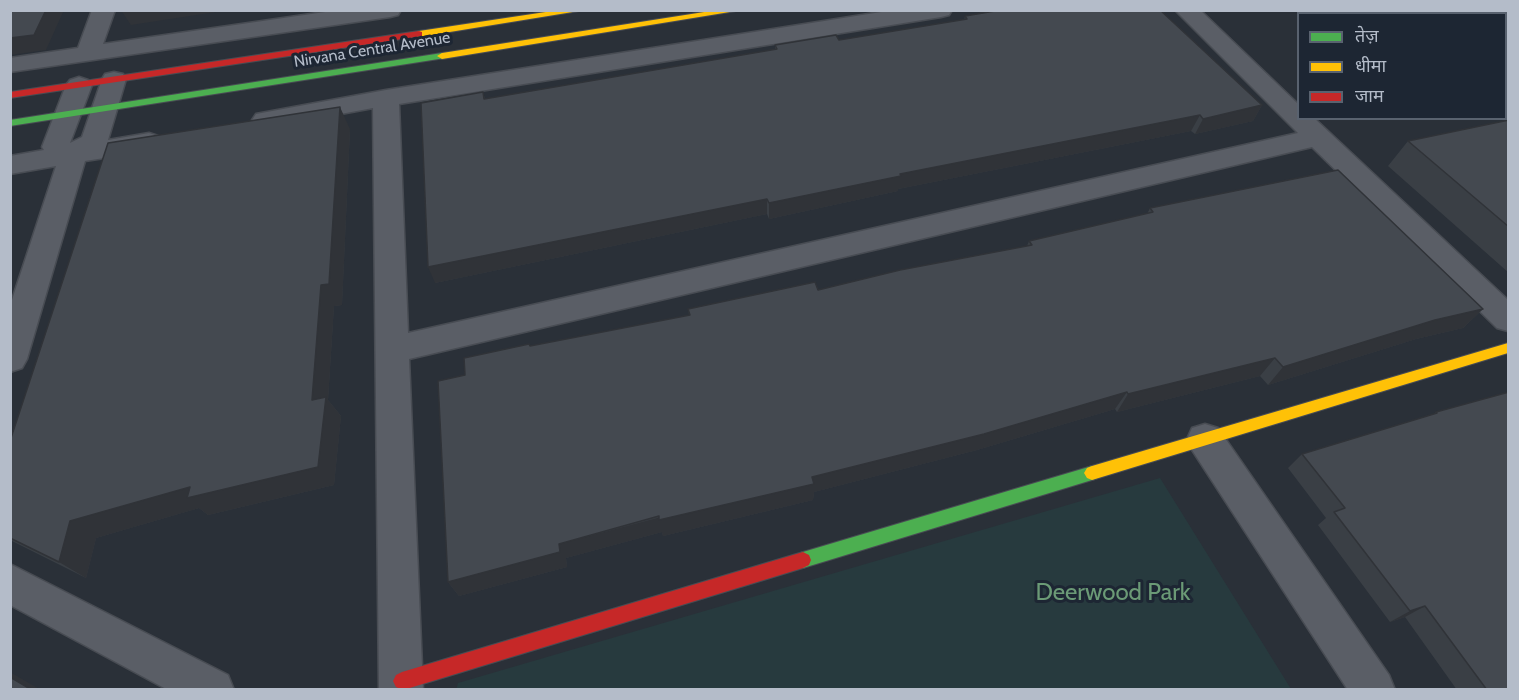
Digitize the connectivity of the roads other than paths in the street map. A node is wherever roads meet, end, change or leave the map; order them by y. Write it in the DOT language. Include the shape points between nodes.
graph roads {
  1 [pos="104,10"];
  2 [pos="390,10"];
  3 [pos="581,10"];
  4 [pos="738,10"];
  5 [pos="941,10"];
  6 [pos="1186,10"];
  7 [pos="87,55"];
  8 [pos="10,65"];
  9 [pos="114,80"];
  10 [pos="79,85"];
  11 [pos="10,95"];
  12 [pos="386,98"];
  13 [pos="104,108"];
  14 [pos="67,114"];
  15 [pos="1297,116"];
  16 [pos="10,123"];
  17 [pos="247,124"];
  18 [pos="1305,124"];
  19 [pos="177,136"];
  20 [pos="73,156"];
  21 [pos="10,165"];
  22 [pos="1509,319"];
  23 [pos="1509,348"];
  24 [pos="393,350"];
  25 [pos="10,359"];
  26 [pos="1205,439"];
  27 [pos="10,583"];
  28 [pos="402,685"];
  29 [pos="213,690"];
  30 [pos="1374,690"];
  1 -- 7 [label="street"];
  2 -- 7 [label="street"];
  3 -- 9 [label="street, Nirvana Central Avenue"];
  4 -- 13 [label="street, Nirvana Central Avenue"];
  5 -- 12 [label="street"];
  6 -- 15 [label="street"];
  7 -- 8 [label="street"];
  9 -- 10 [label="street, Nirvana Central Avenue"];
  9 -- 13 [label="street"];
  10 -- 11 [label="street, Nirvana Central Avenue"];
  10 -- 14 [label="street"];
  12 -- 17 [label="street"];
  12 -- 24 [label="street"];
  13 -- 14 [label="street, Nirvana Central Avenue"];
  13 -- 20 [label="street" via="94,141"];
  14 -- 16 [label="street, Nirvana Central Avenue"];
  14 -- 20 [label="street" via="55,147"];
  18 -- 22 [label="street"];
  18 -- 24 [label="street"];
  19 -- 20 [label="street"];
  20 -- 21 [label="street"];
  20 -- 25 [label="street"];
  23 -- 26 [label="street"];
  24 -- 28 [label="street"];
  26 -- 28 [label="street"];
  26 -- 30 [label="street"];
  27 -- 29 [label="street"];
}
